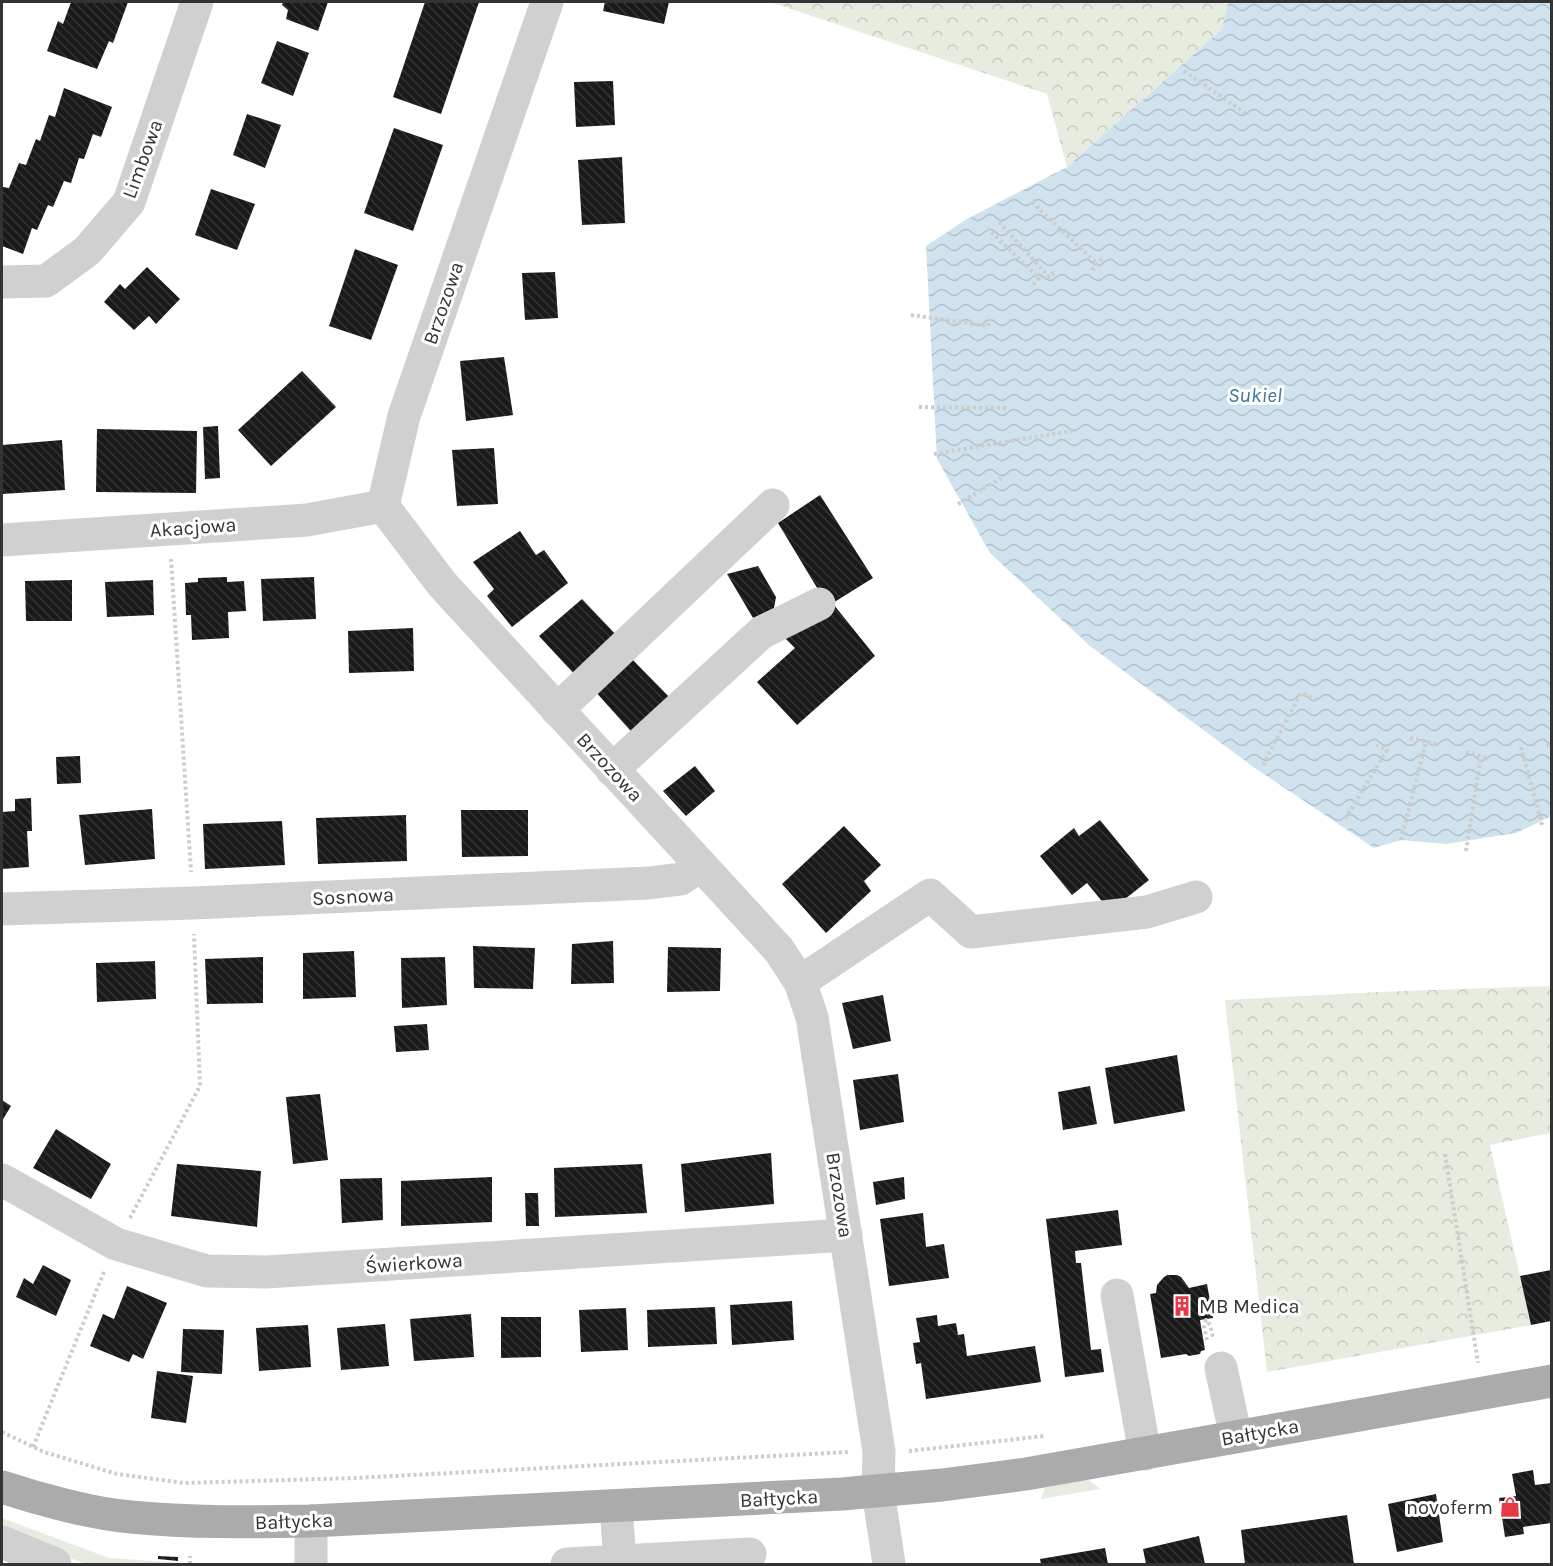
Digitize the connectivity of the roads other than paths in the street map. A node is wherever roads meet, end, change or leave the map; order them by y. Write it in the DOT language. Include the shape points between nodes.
graph roads {
  1 [pos="197,2"];
  2 [pos="547,2"];
  3 [pos="2,282"];
  4 [pos="773,505"];
  5 [pos="383,506"];
  6 [pos="2,540"];
  7 [pos="819,604"];
  8 [pos="557,710"];
  9 [pos="612,770"];
  10 [pos="700,865"];
  11 [pos="1196,897"];
  12 [pos="2,909"];
  13 [pos="800,982"];
  14 [pos="2,1180"];
  15 [pos="846,1235"];
  16 [pos="1118,1295"];
  17 [pos="1221,1368"];
  18 [pos="1551,1381"];
  19 [pos="1236,1437"];
  20 [pos="1145,1454"];
  21 [pos="2,1487"];
  22 [pos="878,1491"];
  23 [pos="616,1507"];
  24 [pos="311,1521"];
  25 [pos="2,1542"];
  26 [pos="750,1554"];
  27 [pos="620,1561"];
  28 [pos="56,1564"];
  29 [pos="311,1564"];
  30 [pos="567,1564"];
  31 [pos="889,1564"];
  1 -- 3 [label="street, Limbowa" via="129,202 87,251 46,280"];
  2 -- 5 [label="street, Brzozowa" via="404,416"];
  4 -- 8 [label="street"];
  5 -- 6 [label="street, Akacjowa" via="307,520"];
  5 -- 8 [label="street, Brzozowa" via="442,584"];
  7 -- 9 [label="street" via="761,633"];
  8 -- 9 [label="street, Brzozowa"];
  9 -- 10 [label="street, Brzozowa"];
  10 -- 12 [label="street, Sosnowa" via="681,879 650,883"];
  10 -- 13 [label="street, Brzozowa" via="779,950"];
  11 -- 13 [label="street" via="1147,912 971,932 930,895"];
  13 -- 15 [label="street, Brzozowa" via="812,1017"];
  14 -- 15 [label="street, Świerkowa" via="116,1244 207,1271 266,1272"];
  15 -- 22 [label="street, Brzozowa" via="879,1452"];
  16 -- 20 [label="street"];
  17 -- 19 [label="street"];
  18 -- 19 [label="main road, Bałtycka"];
  19 -- 20 [label="main road, Bałtycka"];
  20 -- 22 [label="main road, Bałtycka" via="973,1481"];
  21 -- 24 [label="main road, Bałtycka" via="129,1517 233,1523"];
  22 -- 23 [label="main road, Bałtycka"];
  22 -- 31 [label="street, Brzozowa"];
  23 -- 24 [label="main road, Bałtycka"];
  23 -- 27 [label="street"];
  24 -- 29 [label="street"];
  25 -- 28 [label="street"];
  26 -- 27 [label="street"];
  27 -- 30 [label="street"];
}
